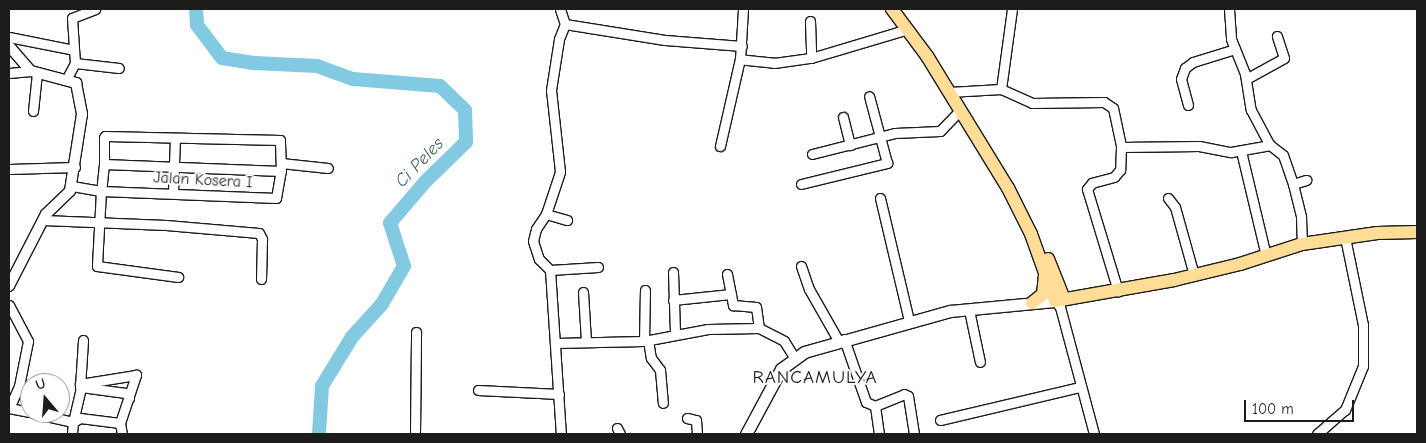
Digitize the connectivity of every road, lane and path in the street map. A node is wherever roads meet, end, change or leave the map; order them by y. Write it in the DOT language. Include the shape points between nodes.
graph roads {
  1 [pos="95,9"];
  2 [pos="560,9"];
  3 [pos="743,9"];
  4 [pos="892,9"];
  5 [pos="1012,9"];
  6 [pos="1229,9"];
  7 [pos="71,12"];
  8 [pos="810,21"];
  9 [pos="565,24"];
  10 [pos="908,29"];
  11 [pos="1277,36"];
  12 [pos="9,38"];
  13 [pos="9,46"];
  14 [pos="742,46"];
  15 [pos="1235,49"];
  16 [pos="74,50"];
  17 [pos="811,58"];
  18 [pos="740,59"];
  19 [pos="75,63"];
  20 [pos="119,68"];
  21 [pos="34,72"];
  22 [pos="9,73"];
  23 [pos="67,78"];
  24 [pos="1246,79"];
  25 [pos="1001,89"];
  26 [pos="949,92"];
  27 [pos="869,96"];
  28 [pos="1188,105"];
  29 [pos="960,110"];
  30 [pos="33,112"];
  31 [pos="843,117"];
  32 [pos="880,137"];
  33 [pos="175,138"];
  34 [pos="850,145"];
  35 [pos="1270,145"];
  36 [pos="720,146"];
  37 [pos="1121,147"];
  38 [pos="1241,151"];
  39 [pos="812,154"];
  40 [pos="104,164"];
  41 [pos="174,164"];
  42 [pos="75,167"];
  43 [pos="281,167"];
  44 [pos="328,168"];
  45 [pos="9,169"];
  46 [pos="1306,180"];
  47 [pos="801,184"];
  48 [pos="1292,184"];
  49 [pos="72,186"];
  50 [pos="101,191"];
  51 [pos="173,192"];
  52 [pos="880,198"];
  53 [pos="1168,198"];
  54 [pos="546,214"];
  55 [pos="43,220"];
  56 [pos="568,220"];
  57 [pos="100,223"];
  58 [pos="1417,232"];
  59 [pos="1345,237"];
  60 [pos="1302,244"];
  61 [pos="1266,256"];
  62 [pos="801,266"];
  63 [pos="598,267"];
  64 [pos="550,270"];
  65 [pos="673,272"];
  66 [pos="727,274"];
  67 [pos="1050,274"];
  68 [pos="1194,275"];
  69 [pos="178,277"];
  70 [pos="261,278"];
  71 [pos="9,286"];
  72 [pos="645,290"];
  73 [pos="1118,291"];
  74 [pos="583,292"];
  75 [pos="731,294"];
  76 [pos="1087,297"];
  77 [pos="672,300"];
  78 [pos="1060,302"];
  79 [pos="1032,303"];
  80 [pos="9,305"];
  81 [pos="969,310"];
  82 [pos="909,321"];
  83 [pos="759,328"];
  84 [pos="416,332"];
  85 [pos="676,333"];
  86 [pos="841,339"];
  87 [pos="82,340"];
  88 [pos="586,341"];
  89 [pos="646,341"];
  90 [pos="556,343"];
  91 [pos="794,357"];
  92 [pos="980,362"];
  93 [pos="80,386"];
  94 [pos="1080,388"];
  95 [pos="478,390"];
  96 [pos="559,394"];
  97 [pos="129,398"];
  98 [pos="663,403"];
  99 [pos="875,406"];
  100 [pos="9,408"];
  101 [pos="687,418"];
  102 [pos="940,420"];
  103 [pos="70,421"];
  104 [pos="74,422"];
  105 [pos="120,423"];
  106 [pos="72,434"];
  107 [pos="122,434"];
  108 [pos="415,434"];
  109 [pos="560,434"];
  110 [pos="697,434"];
  111 [pos="746,434"];
  112 [pos="880,434"];
  113 [pos="914,434"];
  114 [pos="1094,434"];
  115 [pos="1317,434"];
  1 -- 7 [label="street"];
  2 -- 9 [label="street"];
  3 -- 14 [label="street"];
  4 -- 10 [label="main road"];
  5 -- 25 [label="street"];
  6 -- 15 [label="street"];
  7 -- 16 [label="street"];
  8 -- 17 [label="street"];
  9 -- 14 [label="street" via="665,40"];
  9 -- 54 [label="street" via="552,77 554,138 560,172"];
  10 -- 17 [label="street"];
  10 -- 26 [label="main road"];
  11 -- 24 [label="street" via="1284,58"];
  12 -- 16 [label="street"];
  13 -- 21 [label="street"];
  14 -- 18 [label="street"];
  15 -- 24 [label="street"];
  15 -- 28 [label="street" via="1193,62 1185,68 1181,79"];
  16 -- 19 [label="street"];
  17 -- 18 [label="street" via="774,63"];
  18 -- 36 [label="street"];
  19 -- 20 [label="street"];
  19 -- 23 [label="street"];
  21 -- 22 [label="street"];
  21 -- 23 [label="street"];
  21 -- 30 [label="street"];
  23 -- 42 [label="street" via="76,83 81,103"];
  24 -- 35 [label="street" via="1251,110"];
  25 -- 26 [label="street"];
  25 -- 37 [label="street" via="1032,104 1110,104"];
  26 -- 29 [label="main road"];
  27 -- 32 [label="street"];
  29 -- 32 [label="street" via="940,131"];
  29 -- 67 [label="main road" via="1008,188"];
  31 -- 34 [label="street"];
  32 -- 34 [label="street"];
  32 -- 47 [label="street" via="887,163"];
  33 -- 40 [label="street" via="107,134"];
  33 -- 41 [label="street"];
  33 -- 43 [label="street, Jalan Kosera I" via="278,140 281,143"];
  34 -- 39 [label="street"];
  35 -- 38 [label="street"];
  35 -- 48 [label="street" via="1282,155"];
  37 -- 38 [label="street" via="1199,146"];
  37 -- 73 [label="street" via="1118,174 1092,183 1087,189"];
  38 -- 61 [label="street"];
  40 -- 41 [label="street"];
  40 -- 50 [label="street"];
  41 -- 43 [label="street"];
  41 -- 51 [label="street"];
  42 -- 45 [label="street"];
  42 -- 49 [label="street"];
  43 -- 44 [label="street"];
  43 -- 51 [label="street, Jalan Kosera I" via="276,198"];
  46 -- 48 [label="street"];
  48 -- 60 [label="street" via="1301,218"];
  49 -- 50 [label="street, Jalan Kosera I"];
  49 -- 55 [label="street"];
  50 -- 51 [label="street, Jalan Kosera I"];
  50 -- 57 [label="street"];
  52 -- 82 [label="street"];
  53 -- 68 [label="street" via="1175,207"];
  54 -- 56 [label="street"];
  54 -- 64 [label="street" via="536,229 533,241 539,259"];
  55 -- 57 [label="street"];
  55 -- 71 [label="street"];
  57 -- 69 [label="street" via="98,267"];
  57 -- 70 [label="street" via="259,233 262,239"];
  58 -- 59 [label="main road"];
  59 -- 60 [label="main road"];
  59 -- 115 [label="street" via="1363,325 1363,366 1345,410"];
  60 -- 61 [label="main road"];
  61 -- 68 [label="main road"];
  62 -- 86 [label="street" via="809,288"];
  63 -- 64 [label="street"];
  64 -- 90 [label="street"];
  65 -- 77 [label="street"];
  66 -- 75 [label="street"];
  67 -- 76 [label="main road"];
  67 -- 78 [label="main road"];
  67 -- 79 [label="main road" via="1043,294"];
  68 -- 73 [label="main road"];
  72 -- 89 [label="street"];
  73 -- 76 [label="main road"];
  74 -- 88 [label="street"];
  75 -- 77 [label="street"];
  75 -- 83 [label="street" via="733,305 758,309"];
  76 -- 78 [label="main road"];
  77 -- 85 [label="street"];
  78 -- 79 [label="main road"];
  78 -- 94 [label="street"];
  79 -- 81 [label="main road"];
  80 -- 100 [label="street" via="28,341 19,386"];
  81 -- 82 [label="main road"];
  81 -- 92 [label="street"];
  82 -- 86 [label="main road"];
  83 -- 85 [label="street"];
  83 -- 91 [label="street" via="784,341"];
  84 -- 108 [label="street"];
  85 -- 89 [label="street"];
  86 -- 91 [label="main road"];
  86 -- 99 [label="street" via="866,402"];
  87 -- 93 [label="street"];
  88 -- 89 [label="street"];
  88 -- 90 [label="street"];
  89 -- 98 [label="street" via="651,358 660,370"];
  90 -- 96 [label="street"];
  91 -- 111 [label="main road" via="770,386"];
  93 -- 97 [label="street" via="126,393"];
  93 -- 97 [label="street" via="135,374"];
  93 -- 104 [label="street"];
  94 -- 102 [label="street"];
  94 -- 114 [label="street"];
  95 -- 96 [label="street"];
  96 -- 109 [label="street"];
  97 -- 105 [label="street"];
  99 -- 112 [label="street"];
  99 -- 113 [label="street" via="904,394 908,396"];
  101 -- 110 [label="street" via="696,420"];
  103 -- 104 [label="street"];
  104 -- 105 [label="street" via="80,418"];
  104 -- 106 [label="street"];
  105 -- 107 [label="street"];
}
